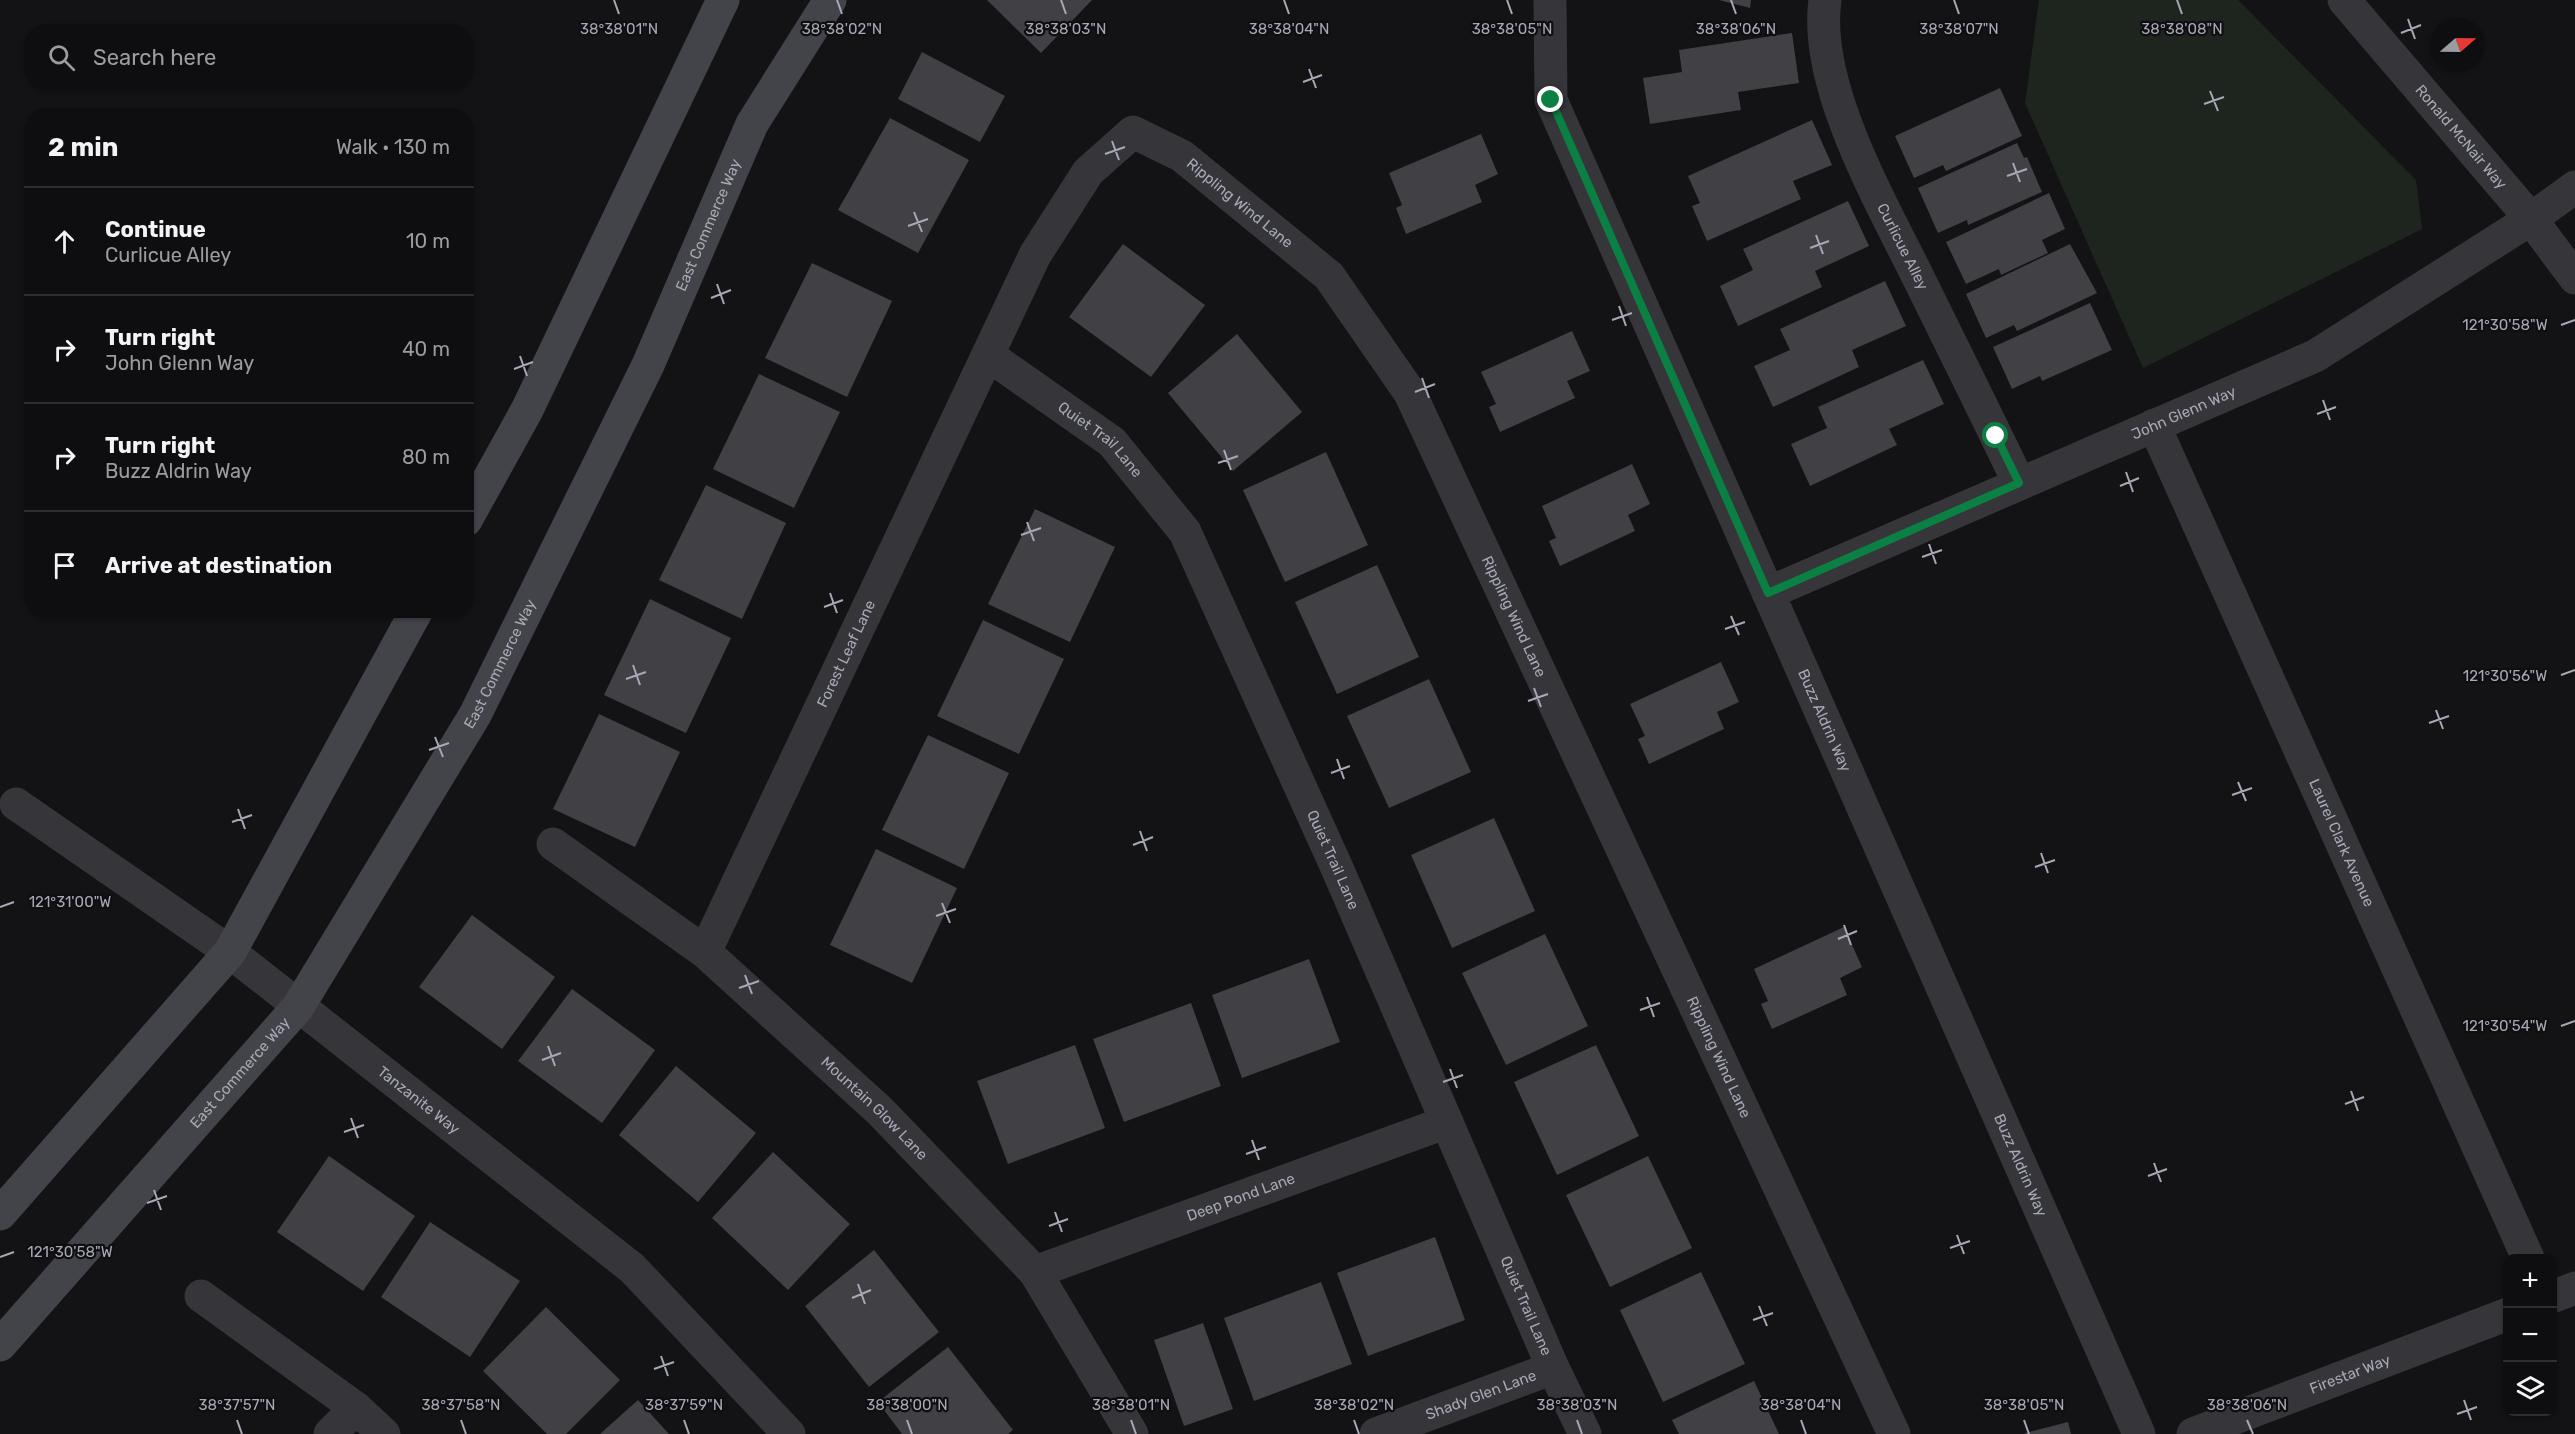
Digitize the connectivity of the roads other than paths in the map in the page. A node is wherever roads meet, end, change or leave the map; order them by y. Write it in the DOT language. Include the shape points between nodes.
graph roads {
  1 [pos="723,0"];
  2 [pos="830,0"];
  3 [pos="1550,0"];
  4 [pos="1825,0"];
  5 [pos="2344,0"];
  6 [pos="2575,187"];
  7 [pos="2531,219"];
  8 [pos="2575,278"];
  9 [pos="988,355"];
  10 [pos="2154,425"];
  11 [pos="2019,483"];
  12 [pos="474,506"];
  13 [pos="1768,593"];
  14 [pos="413,618"];
  15 [pos="16,804"];
  16 [pos="553,844"];
  17 [pos="230,952"];
  18 [pos="705,952"];
  19 [pos="298,1007"];
  20 [pos="1447,1122"];
  21 [pos="0,1214"];
  22 [pos="2526,1254"];
  23 [pos="1035,1272"];
  24 [pos="2575,1288"];
  25 [pos="2557,1295"];
  26 [pos="201,1296"];
  27 [pos="2503,1316"];
  28 [pos="0,1345"];
  29 [pos="1553,1368"];
  30 [pos="356,1408"];
  31 [pos="330,1434"];
  32 [pos="384,1434"];
  33 [pos="789,1434"];
  34 [pos="1132,1434"];
  35 [pos="1376,1434"];
  36 [pos="1585,1434"];
  37 [pos="1894,1434"];
  38 [pos="2139,1434"];
  39 [pos="2193,1434"];
  1 -- 12 [label="main road" via="527,410"];
  2 -- 19 [label="main road, East Commerce Way" via="752,124 648,365 474,716"];
  3 -- 13 [label="street, Buzz Aldrin Way" via="1551,100"];
  4 -- 11 [label="street, Curlicue Alley" via="1821,22 1839,109"];
  5 -- 7 [label="street, Ronald McNair Way"];
  6 -- 7 [label="street, John Glenn Way"];
  7 -- 8 [label="street, Ronald McNair Way"];
  7 -- 10 [label="street, John Glenn Way" via="2315,356"];
  9 -- 18 [label="street, Forest Leaf Lane"];
  9 -- 20 [label="street, Quiet Trail Lane" via="1112,442 1185,532"];
  9 -- 37 [label="street, Rippling Wind Lane" via="1035,255 1088,172 1133,132 1182,156 1329,276 1410,393"];
  10 -- 11 [label="street, John Glenn Way"];
  10 -- 22 [label="street, Laurel Clark Avenue"];
  11 -- 13 [label="street, John Glenn Way"];
  13 -- 38 [label="street, Buzz Aldrin Way"];
  14 -- 17 [label="main road"];
  15 -- 17 [label="street, Tanzanite Way"];
  16 -- 18 [label="street, Mountain Glow Lane"];
  17 -- 19 [label="street, Tanzanite Way"];
  17 -- 21 [label="main road"];
  18 -- 23 [label="street, Mountain Glow Lane" via="880,1111"];
  19 -- 28 [label="main road, East Commerce Way"];
  19 -- 33 [label="street, Tanzanite Way" via="632,1268"];
  20 -- 23 [label="street, Deep Pond Lane"];
  20 -- 29 [label="street, Quiet Trail Lane"];
  23 -- 34 [label="street, Mountain Glow Lane"];
  24 -- 25 [label="street"];
  26 -- 30 [label="street"];
  27 -- 39 [label="street, Firestar Way"];
  29 -- 35 [label="street, Shady Glen Lane"];
  29 -- 36 [label="street, Quiet Trail Lane"];
  30 -- 31 [label="street"];
  30 -- 32 [label="street"];
}
